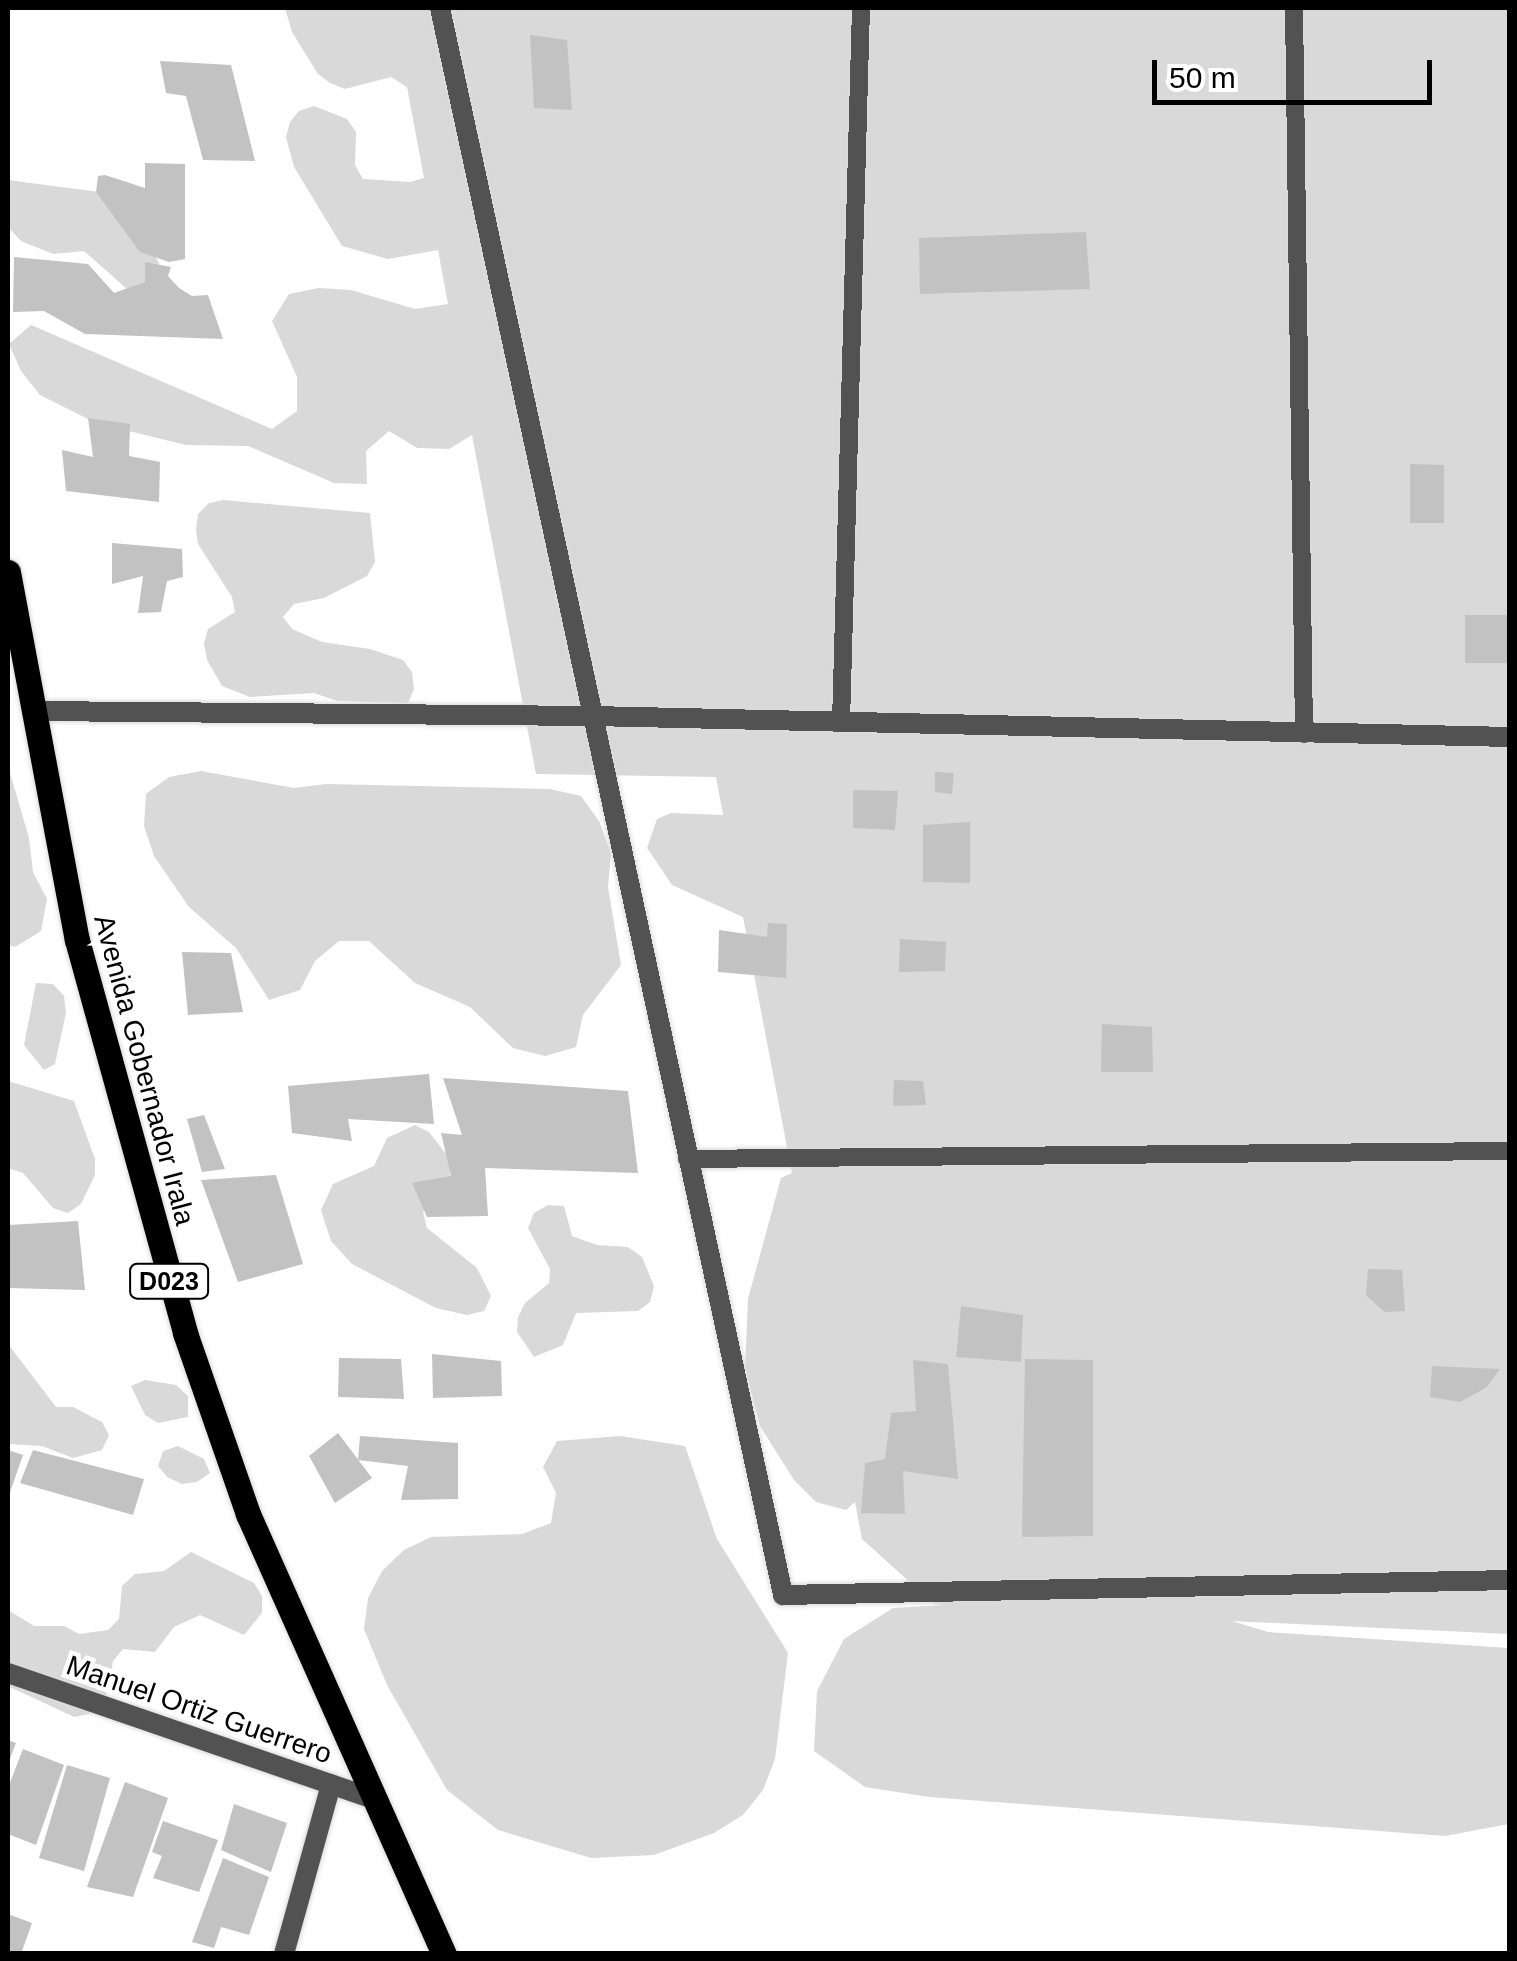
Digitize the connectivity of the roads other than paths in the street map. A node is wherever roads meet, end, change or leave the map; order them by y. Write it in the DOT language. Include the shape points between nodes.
graph roads {
  1 [pos="440,8"];
  2 [pos="860,8"];
  3 [pos="1294,8"];
  4 [pos="8,572"];
  5 [pos="32,711"];
  6 [pos="592,716"];
  7 [pos="841,723"];
  8 [pos="1304,734"];
  9 [pos="1510,737"];
  10 [pos="1510,1152"];
  11 [pos="687,1159"];
  12 [pos="1510,1580"];
  13 [pos="8,1673"];
  14 [pos="331,1784"];
  15 [pos="374,1799"];
  16 [pos="284,1954"];
  17 [pos="444,1954"];
  1 -- 6 [label="street"];
  2 -- 7 [label="lane"];
  3 -- 8 [label="lane"];
  4 -- 5 [label="main road, Avenida Gobernador Irala / D023"];
  5 -- 6 [label="street"];
  5 -- 15 [label="main road, Avenida Gobernador Irala / D023" via="76,940 184,1333 248,1514"];
  6 -- 7 [label="street"];
  6 -- 11 [label="street"];
  7 -- 8 [label="street"];
  8 -- 9 [label="street"];
  10 -- 11 [label="lane"];
  11 -- 12 [label="street" via="783,1595"];
  13 -- 14 [label="street, Manuel Ortiz Guerrero"];
  14 -- 15 [label="street, Manuel Ortiz Guerrero"];
  14 -- 16 [label="street"];
  15 -- 17 [label="main road, Avenida Gobernador Irala / D023"];
}
